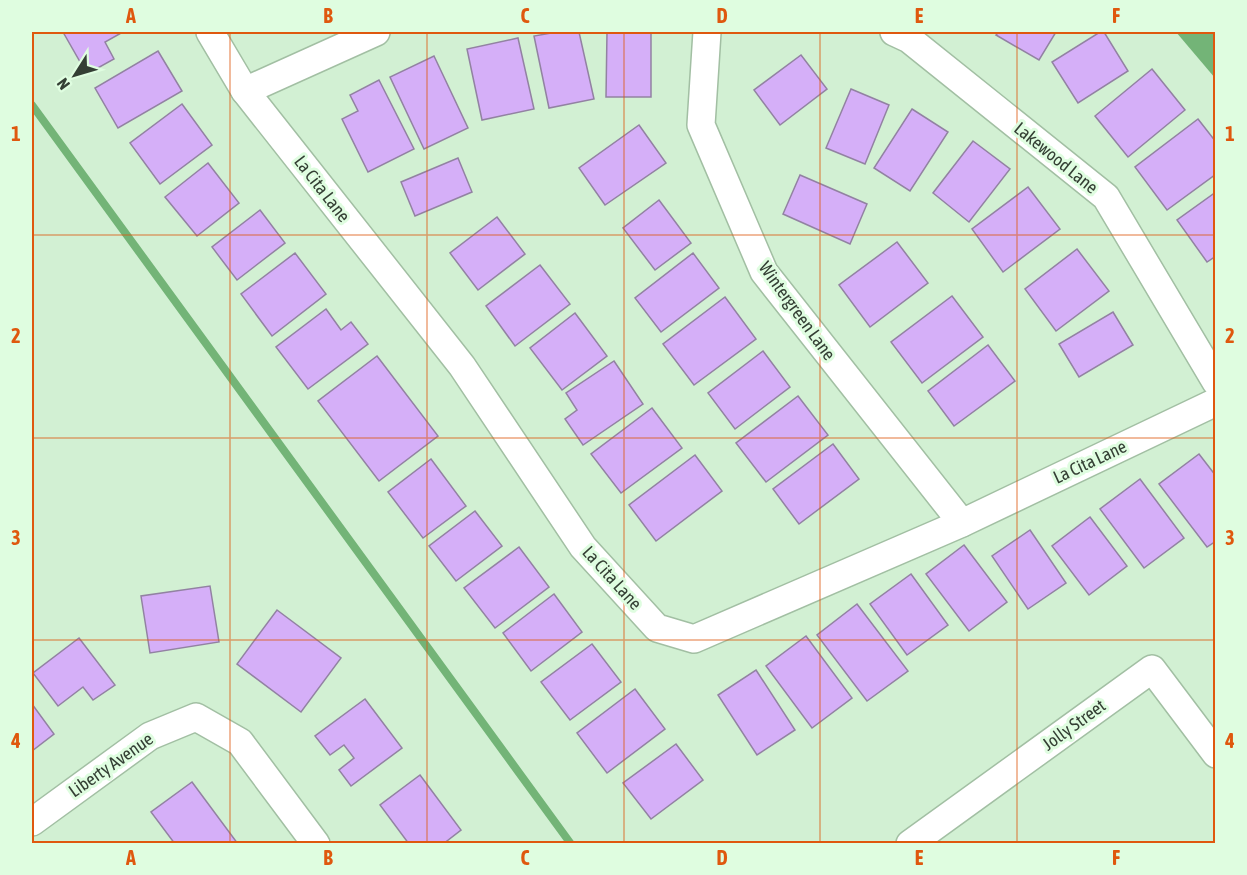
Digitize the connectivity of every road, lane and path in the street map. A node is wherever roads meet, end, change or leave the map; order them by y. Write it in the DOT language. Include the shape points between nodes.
graph roads {
  1 [pos="210,32"];
  2 [pos="376,32"];
  3 [pos="707,32"];
  4 [pos="894,32"];
  5 [pos="245,91"];
  6 [pos="1215,382"];
  7 [pos="1215,402"];
  8 [pos="962,523"];
  9 [pos="1215,754"];
  10 [pos="32,822"];
  11 [pos="315,843"];
  12 [pos="910,843"];
  1 -- 5 [label="street, La Cita Lane"];
  2 -- 5 [label="street"];
  3 -- 8 [label="street, Wintergreen Lane" via="701,125 764,272"];
  4 -- 6 [label="street, Lakewood Lane" via="909,39 1106,197"];
  5 -- 8 [label="street, La Cita Lane" via="462,366 583,547 657,628 694,639"];
  7 -- 8 [label="street, La Cita Lane"];
  9 -- 12 [label="street, Jolly Street" via="1152,669"];
  10 -- 11 [label="street, Liberty Avenue" via="150,736 196,717 240,742"];
}
